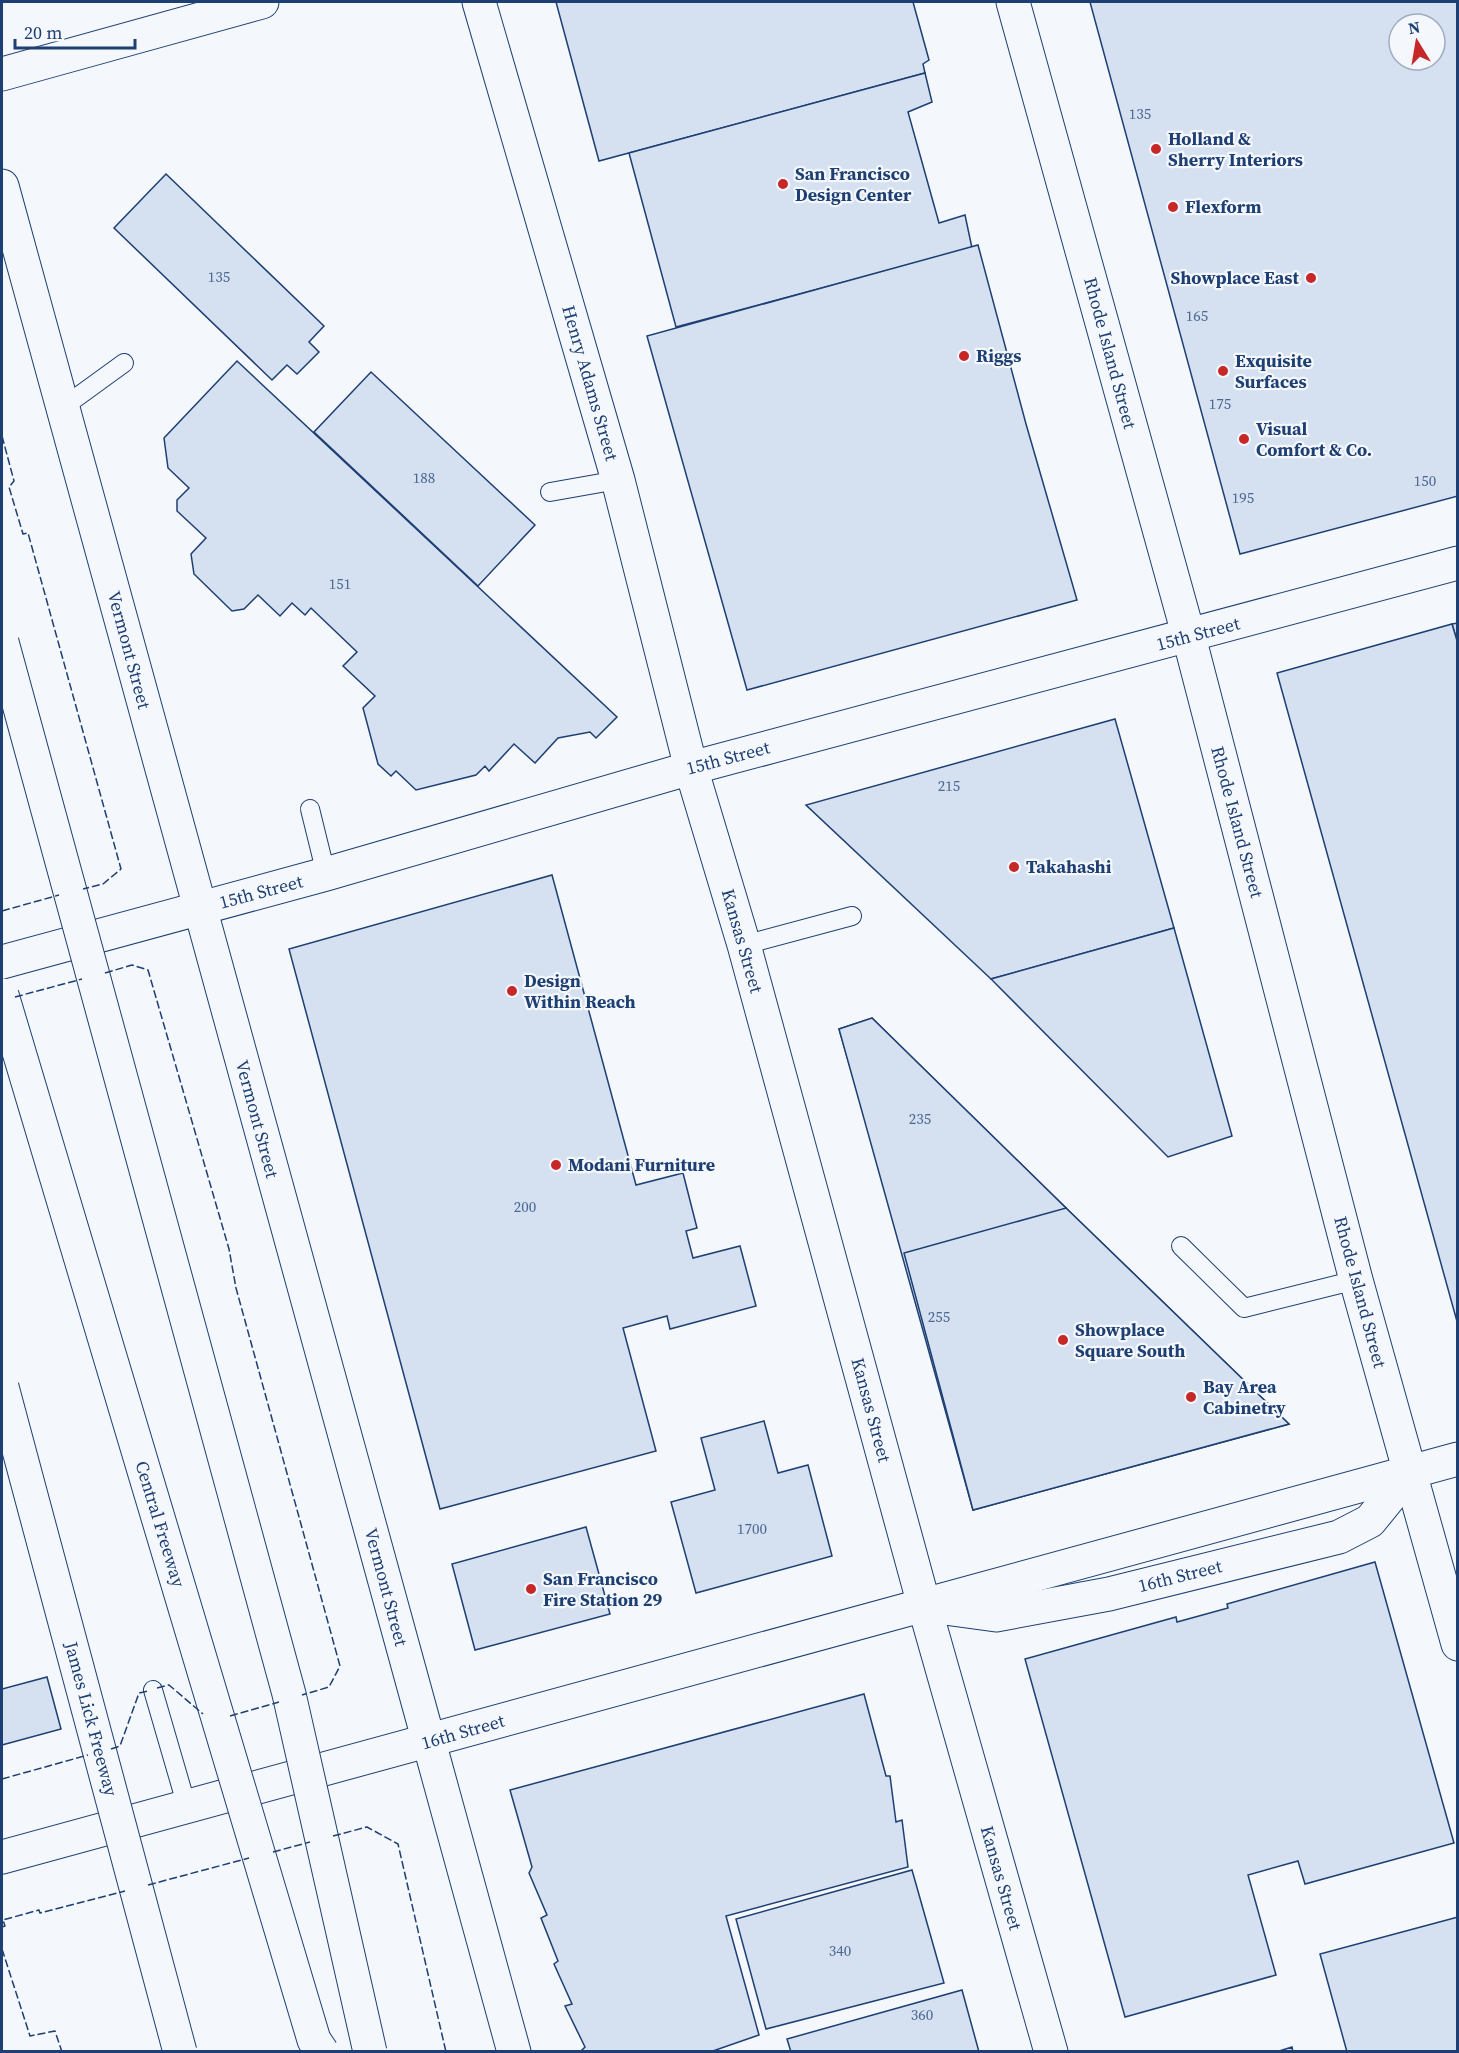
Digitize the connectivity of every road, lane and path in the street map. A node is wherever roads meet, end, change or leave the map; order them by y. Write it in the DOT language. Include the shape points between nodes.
graph roads {
  1 [pos="262,2"];
  2 [pos="479,2"];
  3 [pos="1013,2"];
  4 [pos="2,75"];
  5 [pos="2,186"];
  6 [pos="124,363"];
  7 [pos="62,408"];
  8 [pos="618,480"];
  9 [pos="550,492"];
  10 [pos="1458,563"];
  11 [pos="1189,637"];
  12 [pos="2,642"];
  13 [pos="691,768"];
  14 [pos="310,809"];
  15 [pos="326,874"];
  16 [pos="200,908"];
  17 [pos="852,916"];
  18 [pos="744,945"];
  19 [pos="2,962"];
  20 [pos="2,995"];
  21 [pos="1181,1246"];
  22 [pos="1356,1280"];
  23 [pos="2,1387"];
  24 [pos="1458,1459"];
  25 [pos="1409,1473"];
  26 [pos="924,1605"];
  27 [pos="1458,1644"];
  28 [pos="153,1690"];
  29 [pos="429,1742"];
  30 [pos="187,1807"];
  31 [pos="2,1857"];
  32 [pos="180,2052"];
  33 [pos="321,2052"];
  34 [pos="370,2052"];
  35 [pos="514,2052"];
  36 [pos="1051,2052"];
  1 -- 4 [label="main road"];
  2 -- 8 [label="main road, Henry Adams Street"];
  3 -- 11 [label="main road, Rhode Island Street"];
  5 -- 7 [label="main road, Vermont Street"];
  6 -- 7 [label="lane"];
  7 -- 16 [label="main road, Vermont Street"];
  8 -- 9 [label="lane"];
  8 -- 13 [label="main road, Henry Adams Street"];
  10 -- 11 [label="main road, 15th Street"];
  11 -- 13 [label="main road, 15th Street"];
  11 -- 22 [label="main road, Rhode Island Street"];
  12 -- 34 [label="main road, bridge" via="289,1694"];
  13 -- 15 [label="main road, 15th Street"];
  13 -- 18 [label="main road, Kansas Street"];
  14 -- 15 [label="lane"];
  15 -- 16 [label="main road, 15th Street"];
  16 -- 19 [label="main road, 15th Street"];
  16 -- 29 [label="main road, Vermont Street"];
  17 -- 18 [label="lane"];
  18 -- 26 [label="main road, Kansas Street"];
  20 -- 33 [label="main road, Central Freeway, bridge" via="314,2040"];
  21 -- 22 [label="lane" via="1244,1308"];
  22 -- 25 [label="main road, Rhode Island Street"];
  23 -- 32 [label="main road, James Lick Freeway, bridge"];
  24 -- 25 [label="main road, 16th Street"];
  25 -- 26 [label="main road, 16th Street"];
  25 -- 26 [label="main road, 16th Street" via="1370,1521 1339,1537 1109,1594 996,1615"];
  25 -- 27 [label="main road, Rhode Island Street"];
  26 -- 29 [label="main road, 16th Street"];
  26 -- 36 [label="main road, Kansas Street"];
  28 -- 30 [label="lane"];
  29 -- 30 [label="main road, 16th Street"];
  29 -- 35 [label="main road, Vermont Street"];
  30 -- 31 [label="main road, 16th Street"];
}
